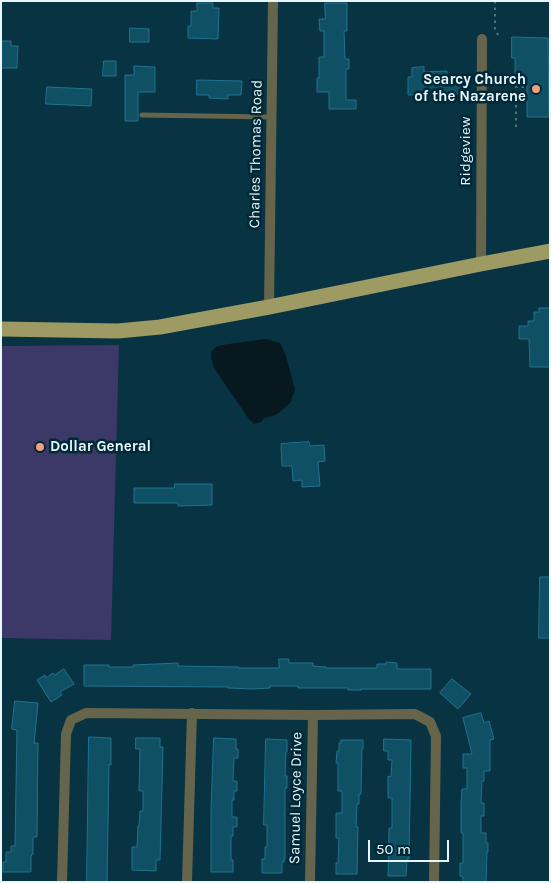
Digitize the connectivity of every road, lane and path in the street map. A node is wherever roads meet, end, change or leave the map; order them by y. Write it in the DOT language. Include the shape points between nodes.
graph roads {
  1 [pos="273,1"];
  2 [pos="495,1"];
  3 [pos="500,38"];
  4 [pos="482,39"];
  5 [pos="527,87"];
  6 [pos="142,115"];
  7 [pos="272,117"];
  8 [pos="516,127"];
  9 [pos="550,251"];
  10 [pos="480,264"];
  11 [pos="269,307"];
  12 [pos="1,329"];
  13 [pos="192,713"];
  14 [pos="313,715"];
  15 [pos="62,882"];
  16 [pos="186,882"];
  17 [pos="310,882"];
  18 [pos="434,882"];
  1 -- 7 [label="street, Charles Thomas Road"];
  2 -- 3 [label="path" via="495,30"];
  4 -- 10 [label="street, Ridgeview"];
  5 -- 8 [label="path" via="516,87"];
  6 -- 7 [label="lane"];
  7 -- 11 [label="street, Charles Thomas Road"];
  9 -- 10 [label="main road"];
  10 -- 11 [label="main road"];
  11 -- 12 [label="main road" via="160,327 118,331"];
  13 -- 14 [label="street"];
  13 -- 15 [label="street" via="86,713 71,720 66,734"];
  13 -- 16 [label="street"];
  14 -- 17 [label="street, Samuel Loyce Drive"];
  14 -- 18 [label="street" via="415,714 430,722 436,736"];
}
